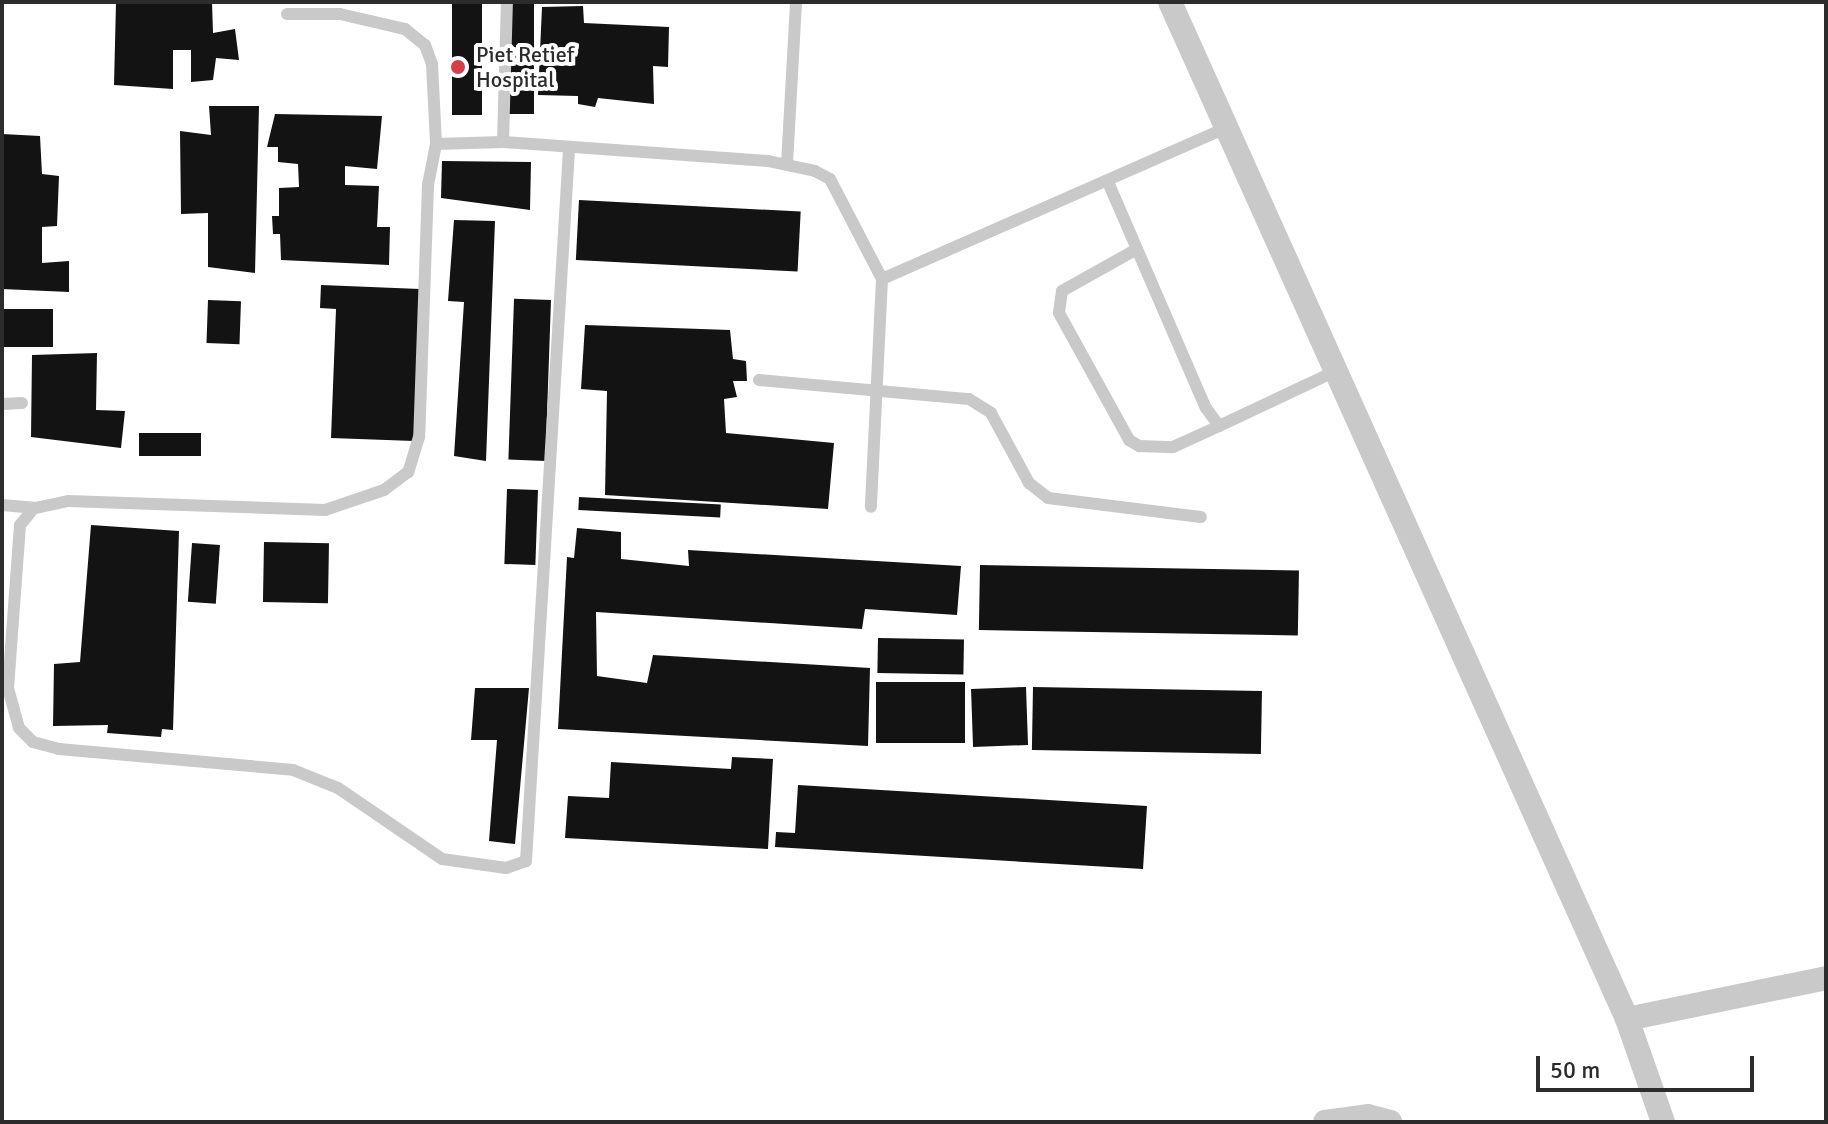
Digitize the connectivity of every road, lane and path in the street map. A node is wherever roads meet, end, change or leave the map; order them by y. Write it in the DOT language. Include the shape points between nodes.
graph roads {
  1 [pos="507,2"];
  2 [pos="796,2"];
  3 [pos="1170,2"];
  4 [pos="287,14"];
  5 [pos="1224,129"];
  6 [pos="503,142"];
  7 [pos="436,144"];
  8 [pos="569,150"];
  9 [pos="787,164"];
  10 [pos="1108,182"];
  11 [pos="1137,249"];
  12 [pos="882,279"];
  13 [pos="1334,372"];
  14 [pos="759,380"];
  15 [pos="877,388"];
  16 [pos="22,403"];
  17 [pos="2,404"];
  18 [pos="1219,426"];
  19 [pos="2,505"];
  20 [pos="871,507"];
  21 [pos="34,508"];
  22 [pos="1201,517"];
  23 [pos="1826,978"];
  24 [pos="1627,1019"];
  25 [pos="1325,1122"];
  26 [pos="1390,1122"];
  27 [pos="1663,1122"];
  1 -- 6 [label="lane"];
  2 -- 9 [label="lane"];
  3 -- 5 [label="street"];
  4 -- 7 [label="lane" via="340,14 386,23 405,29 425,45 432,64"];
  5 -- 10 [label="lane"];
  5 -- 13 [label="street"];
  6 -- 7 [label="lane"];
  6 -- 8 [label="lane"];
  7 -- 21 [label="lane" via="428,185 419,437 408,472 384,490 325,510 68,501"];
  8 -- 9 [label="lane"];
  8 -- 21 [label="lane" via="531,843 520,865 459,865 442,859 338,788 293,770 59,749 33,742 19,728 8,688 20,525"];
  9 -- 12 [label="lane" via="830,179"];
  10 -- 11 [label="lane"];
  10 -- 12 [label="lane"];
  11 -- 18 [label="lane" via="1206,408"];
  11 -- 18 [label="lane" via="1062,291 1059,313 1129,440 1139,446 1173,447"];
  12 -- 15 [label="lane"];
  13 -- 18 [label="lane"];
  13 -- 24 [label="street"];
  14 -- 15 [label="lane"];
  15 -- 20 [label="lane"];
  15 -- 22 [label="lane" via="969,399 991,413 1029,483 1048,498"];
  16 -- 17 [label="lane"];
  19 -- 21 [label="lane"];
  23 -- 24 [label="street"];
  24 -- 27 [label="street"];
  25 -- 26 [label="street" via="1368,1116"];
}
